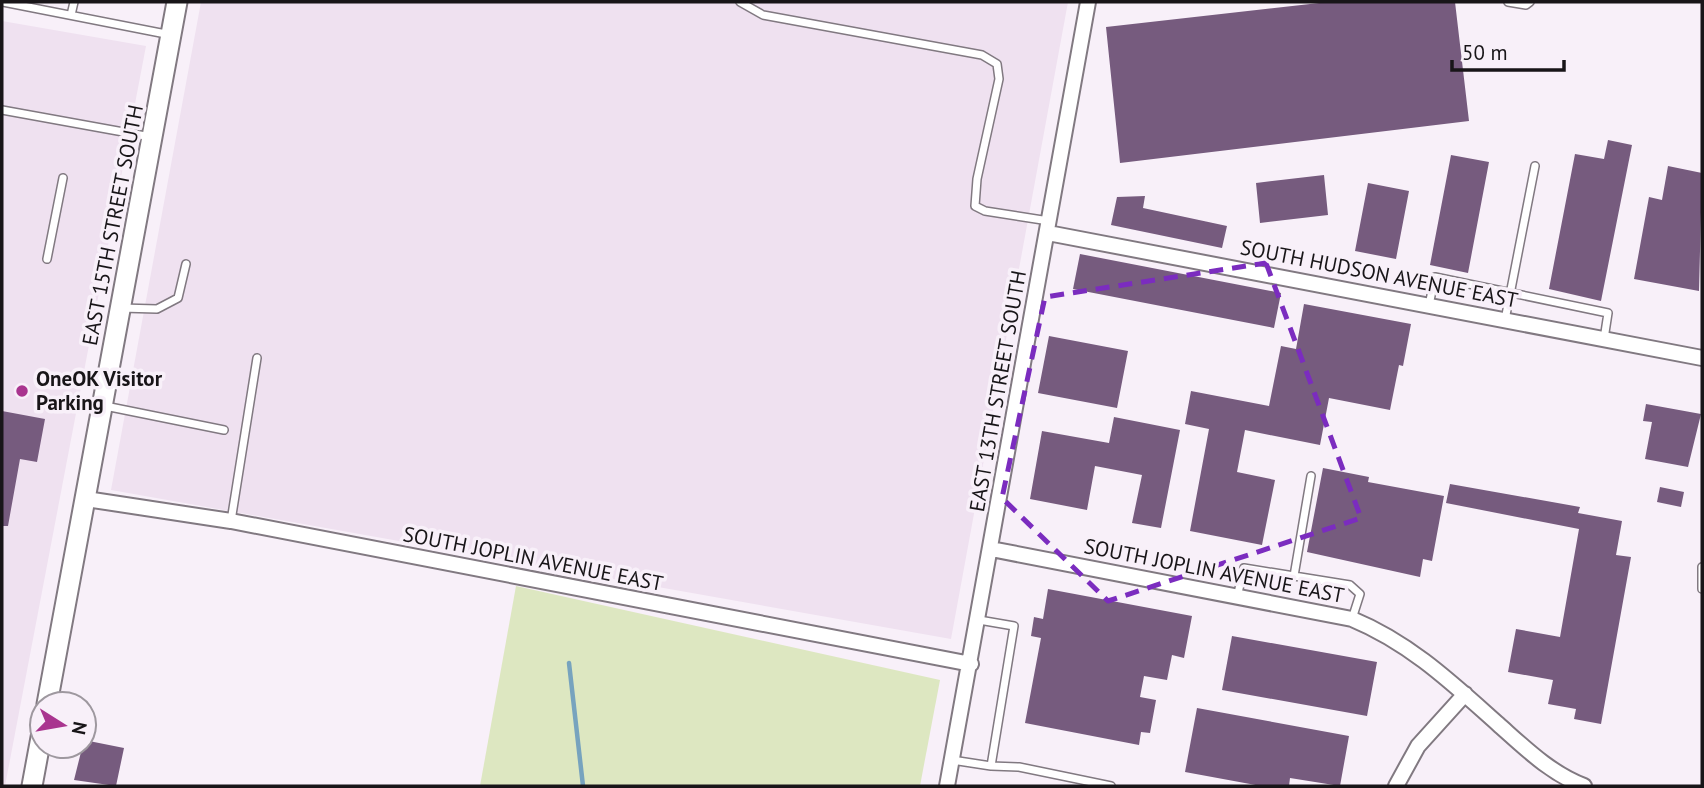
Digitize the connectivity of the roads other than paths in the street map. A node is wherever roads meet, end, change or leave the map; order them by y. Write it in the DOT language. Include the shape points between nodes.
graph roads {
  1 [pos="3,2"];
  2 [pos="74,2"];
  3 [pos="177,2"];
  4 [pos="740,2"];
  5 [pos="1088,2"];
  6 [pos="1508,2"];
  7 [pos="1530,2"];
  8 [pos="71,15"];
  9 [pos="171,35"];
  10 [pos="2,110"];
  11 [pos="152,137"];
  12 [pos="1535,166"];
  13 [pos="63,178"];
  14 [pos="1049,227"];
  15 [pos="47,259"];
  16 [pos="186,264"];
  17 [pos="1510,292"];
  18 [pos="1429,305"];
  19 [pos="120,307"];
  20 [pos="1504,320"];
  21 [pos="1604,339"];
  22 [pos="257,358"];
  23 [pos="1702,358"];
  24 [pos="102,406"];
  25 [pos="224,430"];
  26 [pos="1311,477"];
  27 [pos="86,499"];
  28 [pos="231,522"];
  29 [pos="991,549"];
  30 [pos="1702,567"];
  31 [pos="1294,576"];
  32 [pos="1702,589"];
  33 [pos="1237,597"];
  34 [pos="1352,619"];
  35 [pos="979,620"];
  36 [pos="971,664"];
  37 [pos="50,690"];
  38 [pos="1465,694"];
  39 [pos="37,760"];
  40 [pos="952,760"];
  41 [pos="991,766"];
  42 [pos="32,786"];
  43 [pos="947,786"];
  44 [pos="1111,786"];
  45 [pos="1396,786"];
  46 [pos="1584,786"];
  1 -- 8 [label="lane"];
  2 -- 8 [label="lane"];
  3 -- 9 [label="main road, EAST 15TH STREET SOUTH"];
  4 -- 14 [label="lane" via="763,15 982,54 997,64 999,79 975,206"];
  5 -- 14 [label="street, EAST 13TH STREET SOUTH"];
  6 -- 7 [label="lane"];
  8 -- 9 [label="lane"];
  9 -- 11 [label="main road, EAST 15TH STREET SOUTH"];
  10 -- 11 [label="lane"];
  11 -- 19 [label="main road, EAST 15TH STREET SOUTH"];
  12 -- 17 [label="lane"];
  13 -- 15 [label="lane"];
  14 -- 18 [label="street, SOUTH HUDSON AVENUE EAST"];
  14 -- 29 [label="street, EAST 13TH STREET SOUTH"];
  16 -- 19 [label="lane" via="178,298 156,309"];
  17 -- 18 [label="lane" via="1435,277"];
  17 -- 20 [label="lane"];
  17 -- 21 [label="lane" via="1608,313"];
  18 -- 20 [label="street, SOUTH HUDSON AVENUE EAST"];
  19 -- 24 [label="main road, EAST 15TH STREET SOUTH"];
  20 -- 21 [label="street, SOUTH HUDSON AVENUE EAST"];
  21 -- 23 [label="street, SOUTH HUDSON AVENUE EAST"];
  22 -- 28 [label="lane"];
  24 -- 25 [label="lane"];
  24 -- 27 [label="main road, EAST 15TH STREET SOUTH"];
  26 -- 31 [label="lane"];
  27 -- 28 [label="street, SOUTH JOPLIN AVENUE EAST"];
  27 -- 37 [label="main road, EAST 15TH STREET SOUTH"];
  28 -- 36 [label="street, SOUTH JOPLIN AVENUE EAST"];
  29 -- 33 [label="street, SOUTH JOPLIN AVENUE EAST"];
  29 -- 35 [label="street, EAST 13TH STREET SOUTH"];
  30 -- 32 [label="lane"];
  31 -- 33 [label="lane" via="1244,568"];
  31 -- 34 [label="lane" via="1350,585 1360,594"];
  33 -- 34 [label="street, SOUTH JOPLIN AVENUE EAST"];
  34 -- 38 [label="street, SOUTH JOPLIN AVENUE EAST" via="1396,640"];
  35 -- 36 [label="street, EAST 13TH STREET SOUTH"];
  35 -- 41 [label="lane" via="1014,626"];
  36 -- 40 [label="street, EAST 13TH STREET SOUTH"];
  38 -- 45 [label="street" via="1418,746"];
  38 -- 46 [label="street, SOUTH JOPLIN AVENUE EAST" via="1546,766"];
  39 -- 42 [label="main road"];
  40 -- 41 [label="lane"];
  40 -- 43 [label="street, EAST 13TH STREET SOUTH"];
  41 -- 44 [label="lane" via="1019,767"];
}
